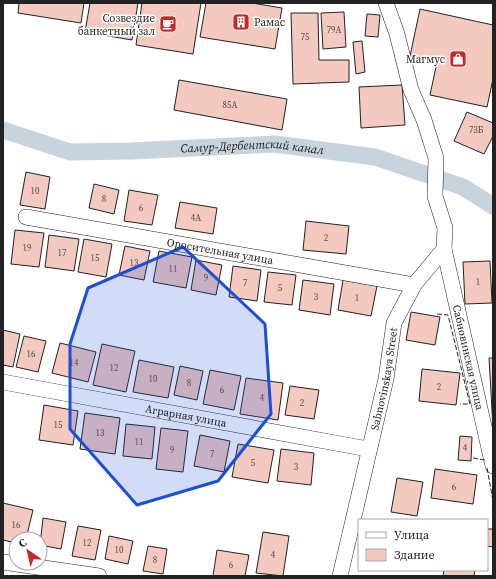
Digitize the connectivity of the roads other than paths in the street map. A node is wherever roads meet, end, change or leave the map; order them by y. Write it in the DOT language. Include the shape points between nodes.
graph roads {
  1 [pos="386,3"];
  2 [pos="26,217"];
  3 [pos="444,249"];
  4 [pos="414,285"];
  5 [pos="3,382"];
  6 [pos="368,449"];
  7 [pos="493,466"];
  8 [pos="3,562"];
  9 [pos="98,576"];
  10 [pos="340,576"];
  1 -- 3 [label="street" via="397,34 411,90 436,158 435,196 445,228"];
  2 -- 4 [label="street, Оросительная улица"];
  3 -- 4 [label="street, Sabnovinskaya Street"];
  3 -- 7 [label="street, Сабновинская улица"];
  4 -- 6 [label="street, Sabnovinskaya Street" via="394,323 386,379"];
  5 -- 6 [label="street, Аграрная улица"];
  6 -- 10 [label="street, Sabnovinskaya Street"];
  8 -- 9 [label="street"];
}
